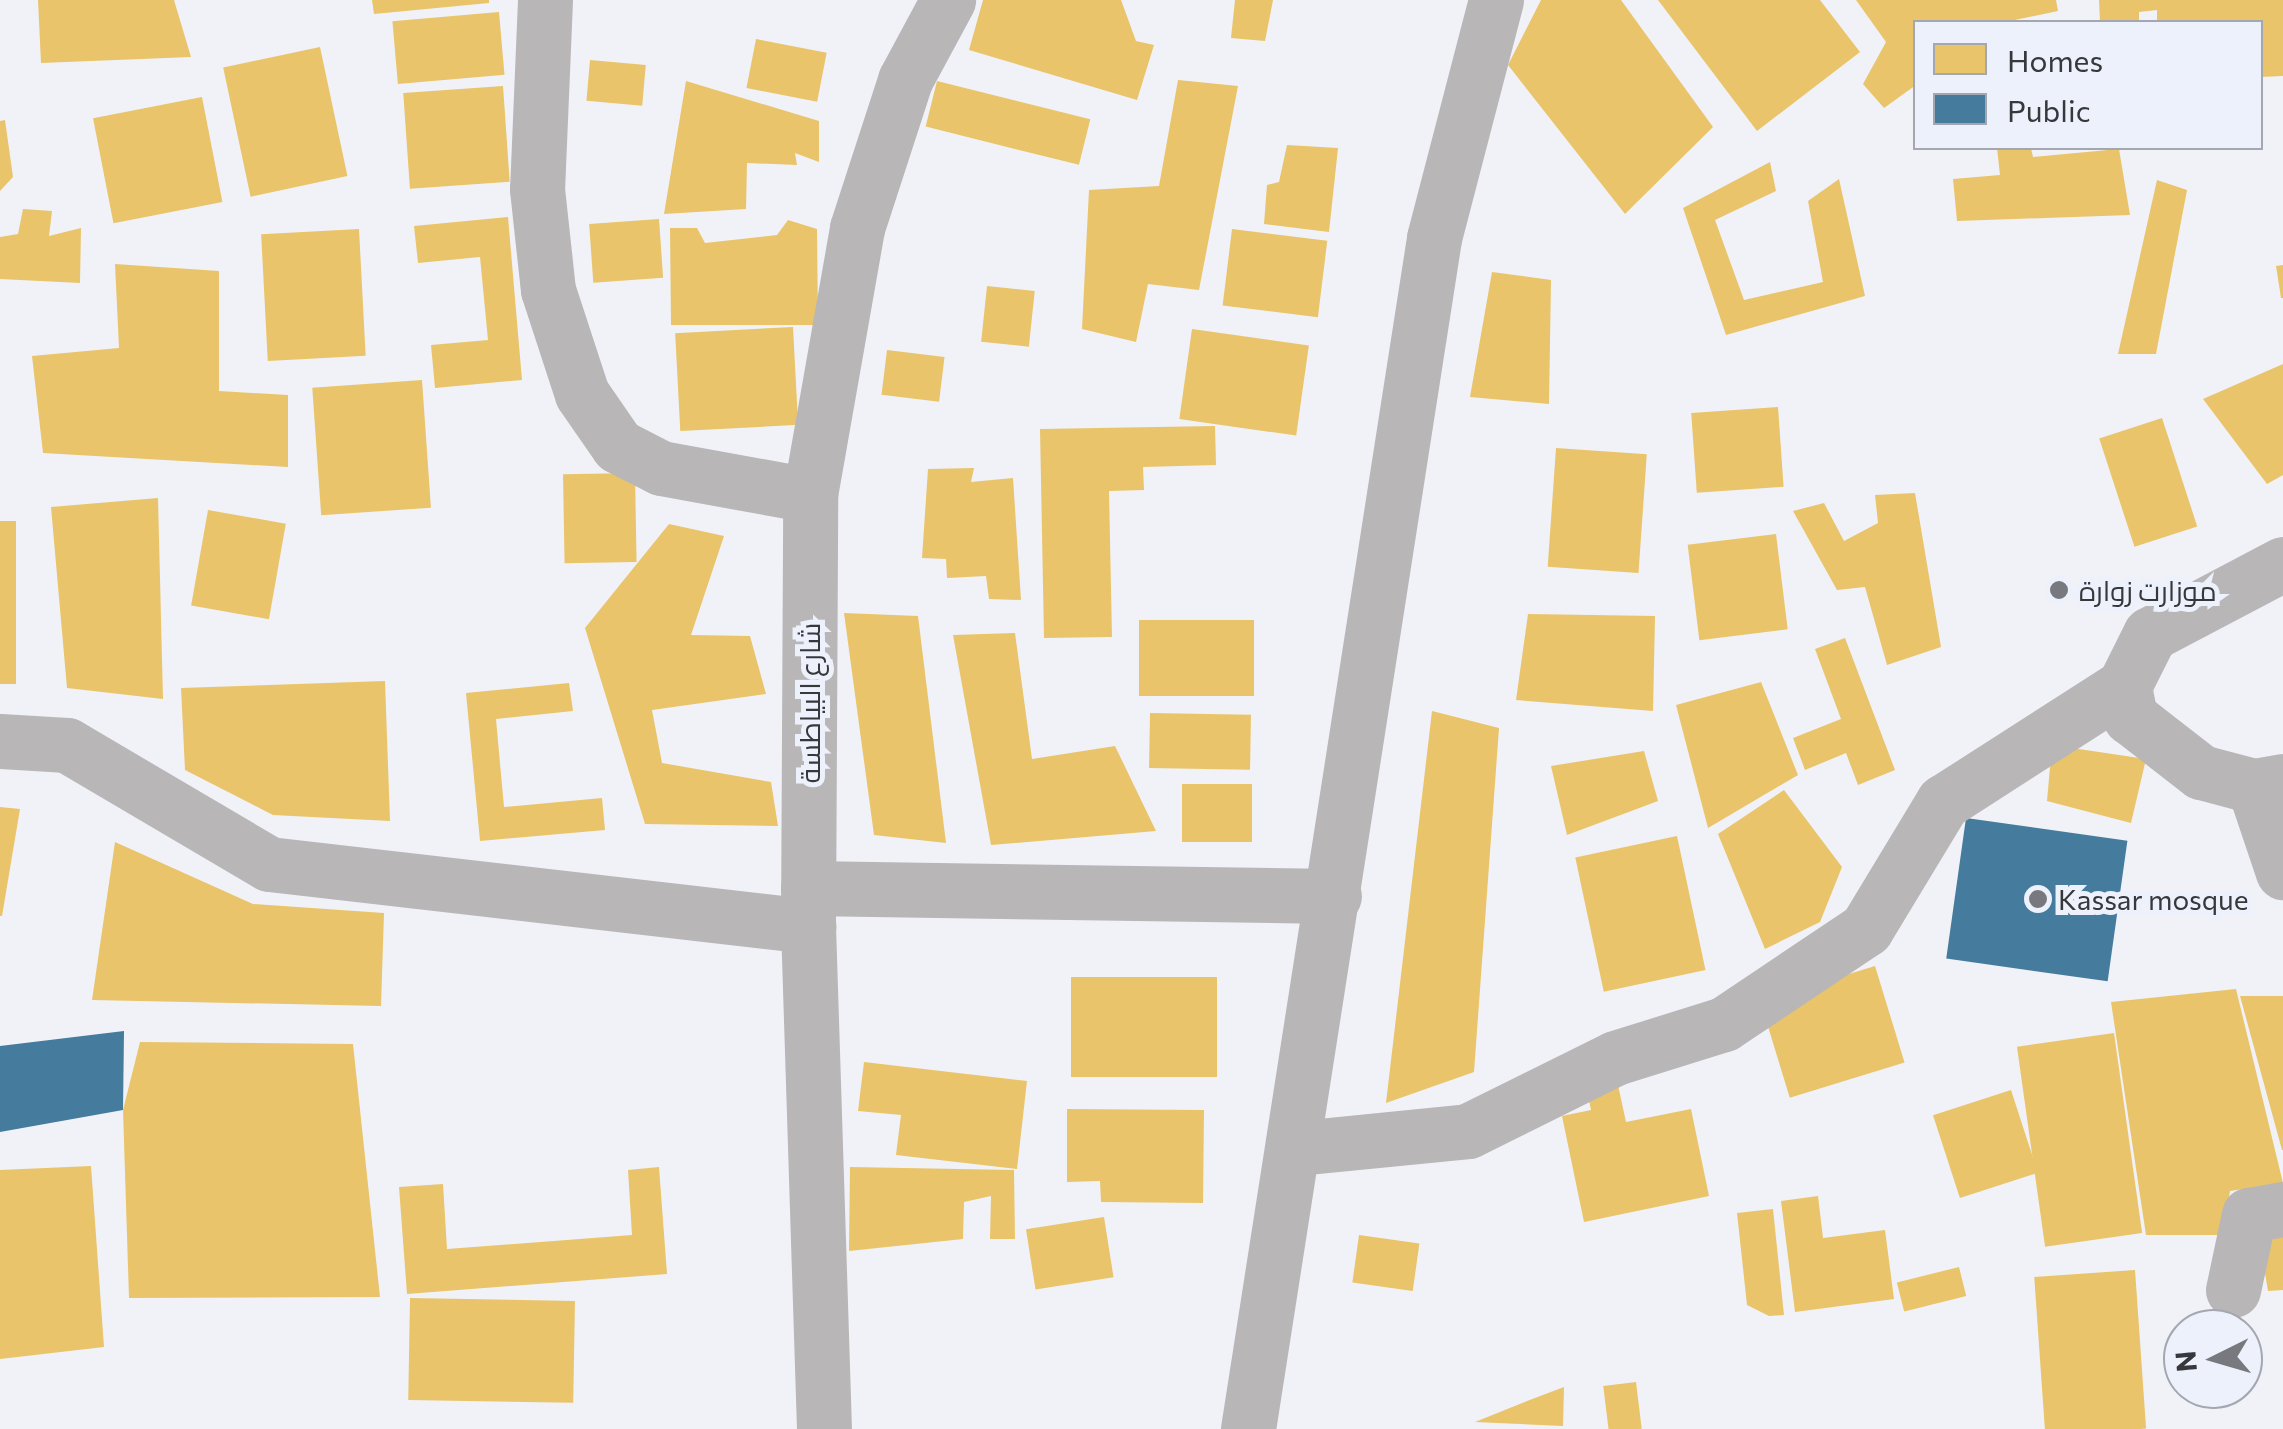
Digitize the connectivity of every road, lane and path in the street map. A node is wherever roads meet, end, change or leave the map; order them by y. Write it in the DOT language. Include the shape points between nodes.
graph roads {
  1 [pos="545,0"];
  2 [pos="948,0"];
  3 [pos="1496,0"];
  4 [pos="810,495"];
  5 [pos="2283,564"];
  6 [pos="2124,686"];
  7 [pos="0,741"];
  8 [pos="2268,784"];
  9 [pos="2283,872"];
  10 [pos="1334,896"];
  11 [pos="808,907"];
  12 [pos="1298,1148"];
  13 [pos="2283,1209"];
  14 [pos="2233,1290"];
  15 [pos="824,1429"];
  16 [pos="1248,1429"];
  1 -- 4 [label="street" via="537,188 548,290 582,394 618,446 661,468"];
  2 -- 4 [label="street, شارع البياطسة" via="905,80 856,228"];
  3 -- 10 [label="street" via="1434,238"];
  4 -- 11 [label="street, شارع البياطسة"];
  5 -- 6 [label="street" via="2150,634"];
  6 -- 8 [label="street" via="2130,718 2201,772"];
  6 -- 12 [label="street" via="1943,802 1866,929 1724,1024 1615,1058 1468,1131"];
  7 -- 11 [label="street" via="67,745 269,864"];
  8 -- 9 [label="street"];
  10 -- 11 [label="street"];
  10 -- 12 [label="street"];
  11 -- 15 [label="street, شارع البياطسة"];
  12 -- 16 [label="street"];
  13 -- 14 [label="street" via="2249,1215"];
}
